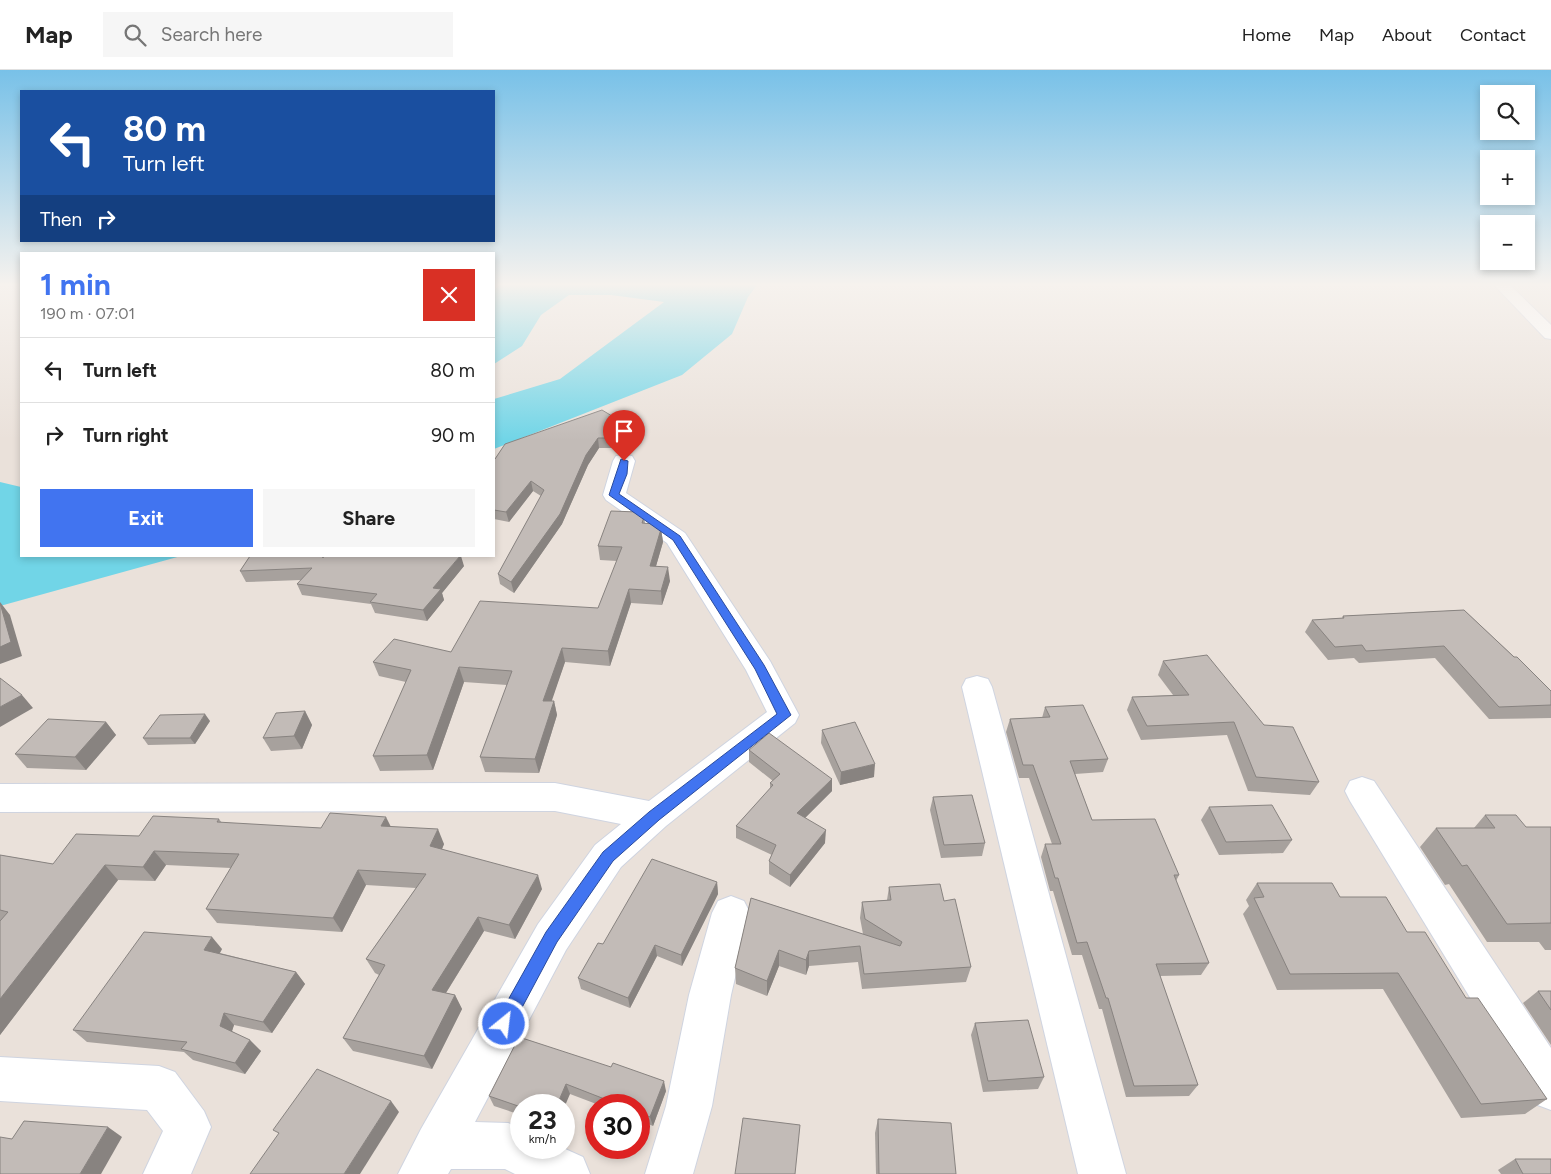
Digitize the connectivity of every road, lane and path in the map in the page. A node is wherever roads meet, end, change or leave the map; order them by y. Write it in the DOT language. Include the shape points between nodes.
graph roads {
  1 [pos="624,461"];
  2 [pos="978,687"];
  3 [pos="1362,791"];
  4 [pos="0,798"];
  5 [pos="654,816"];
  6 [pos="731,913"];
  7 [pos="0,1079"];
  8 [pos="1551,1088"];
  9 [pos="429,1160"];
  10 [pos="167,1174"];
  11 [pos="566,1174"];
  12 [pos="669,1174"];
  13 [pos="1102,1174"];
  1 -- 5 [label="street" via="614,495 676,538 760,668 784,715"];
  2 -- 13 [label="street"];
  3 -- 8 [label="street"];
  4 -- 5 [label="street" via="555,797"];
  5 -- 9 [label="street" via="608,856 552,937"];
  6 -- 12 [label="street" via="710,995 689,1106"];
  7 -- 10 [label="street" via="159,1088 188,1127"];
  9 -- 11 [label="street" via="508,1146"];
}
